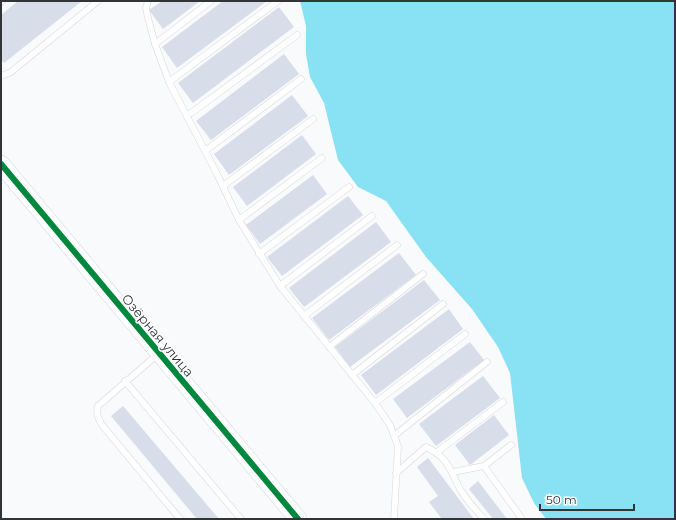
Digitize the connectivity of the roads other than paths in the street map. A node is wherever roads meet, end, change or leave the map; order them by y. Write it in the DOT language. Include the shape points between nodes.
graph roads {
  1 [pos="98,1"];
  2 [pos="148,1"];
  3 [pos="211,1"];
  4 [pos="278,1"];
  5 [pos="297,35"];
  6 [pos="155,44"];
  7 [pos="1,76"];
  8 [pos="301,79"];
  9 [pos="169,82"];
  10 [pos="187,116"];
  11 [pos="313,119"];
  12 [pos="205,151"];
  13 [pos="322,158"];
  14 [pos="1,164"];
  15 [pos="223,186"];
  16 [pos="349,187"];
  17 [pos="372,216"];
  18 [pos="239,220"];
  19 [pos="397,245"];
  20 [pos="259,254"];
  21 [pos="423,274"];
  22 [pos="280,286"];
  23 [pos="443,304"];
  24 [pos="304,316"];
  25 [pos="465,334"];
  26 [pos="329,347"];
  27 [pos="159,353"];
  28 [pos="487,362"];
  29 [pos="352,375"];
  30 [pos="125,381"];
  31 [pos="503,402"];
  32 [pos="375,403"];
  33 [pos="395,434"];
  34 [pos="511,446"];
  35 [pos="437,452"];
  36 [pos="484,466"];
  37 [pos="453,472"];
  38 [pos="396,473"];
  39 [pos="180,519"];
  40 [pos="241,519"];
  41 [pos="298,519"];
  42 [pos="394,519"];
  43 [pos="484,519"];
  44 [pos="522,519"];
  1 -- 7 [label="lane" via="11,72"];
  2 -- 6 [label="lane" via="146,8"];
  3 -- 6 [label="lane"];
  4 -- 9 [label="lane"];
  5 -- 10 [label="lane"];
  6 -- 9 [label="lane"];
  8 -- 12 [label="lane"];
  9 -- 10 [label="lane"];
  10 -- 12 [label="lane"];
  11 -- 15 [label="lane"];
  12 -- 15 [label="lane"];
  13 -- 18 [label="lane"];
  14 -- 27 [label="street, Озёрная улица"];
  15 -- 18 [label="lane"];
  16 -- 20 [label="lane"];
  17 -- 22 [label="lane"];
  18 -- 20 [label="lane"];
  19 -- 24 [label="lane"];
  20 -- 22 [label="lane"];
  21 -- 26 [label="lane"];
  22 -- 24 [label="lane"];
  23 -- 29 [label="lane"];
  24 -- 26 [label="lane"];
  25 -- 32 [label="lane"];
  26 -- 29 [label="lane"];
  27 -- 30 [label="lane"];
  27 -- 41 [label="street, Озёрная улица"];
  28 -- 33 [label="lane"];
  29 -- 32 [label="lane"];
  30 -- 39 [label="lane" via="98,406 98,419"];
  30 -- 40 [label="lane"];
  31 -- 35 [label="lane"];
  32 -- 33 [label="lane"];
  33 -- 38 [label="lane" via="398,446"];
  34 -- 36 [label="lane"];
  35 -- 37 [label="lane"];
  35 -- 38 [label="lane" via="426,447"];
  36 -- 37 [label="lane"];
  36 -- 44 [label="lane"];
  37 -- 43 [label="lane" via="461,490"];
  38 -- 42 [label="lane"];
}
